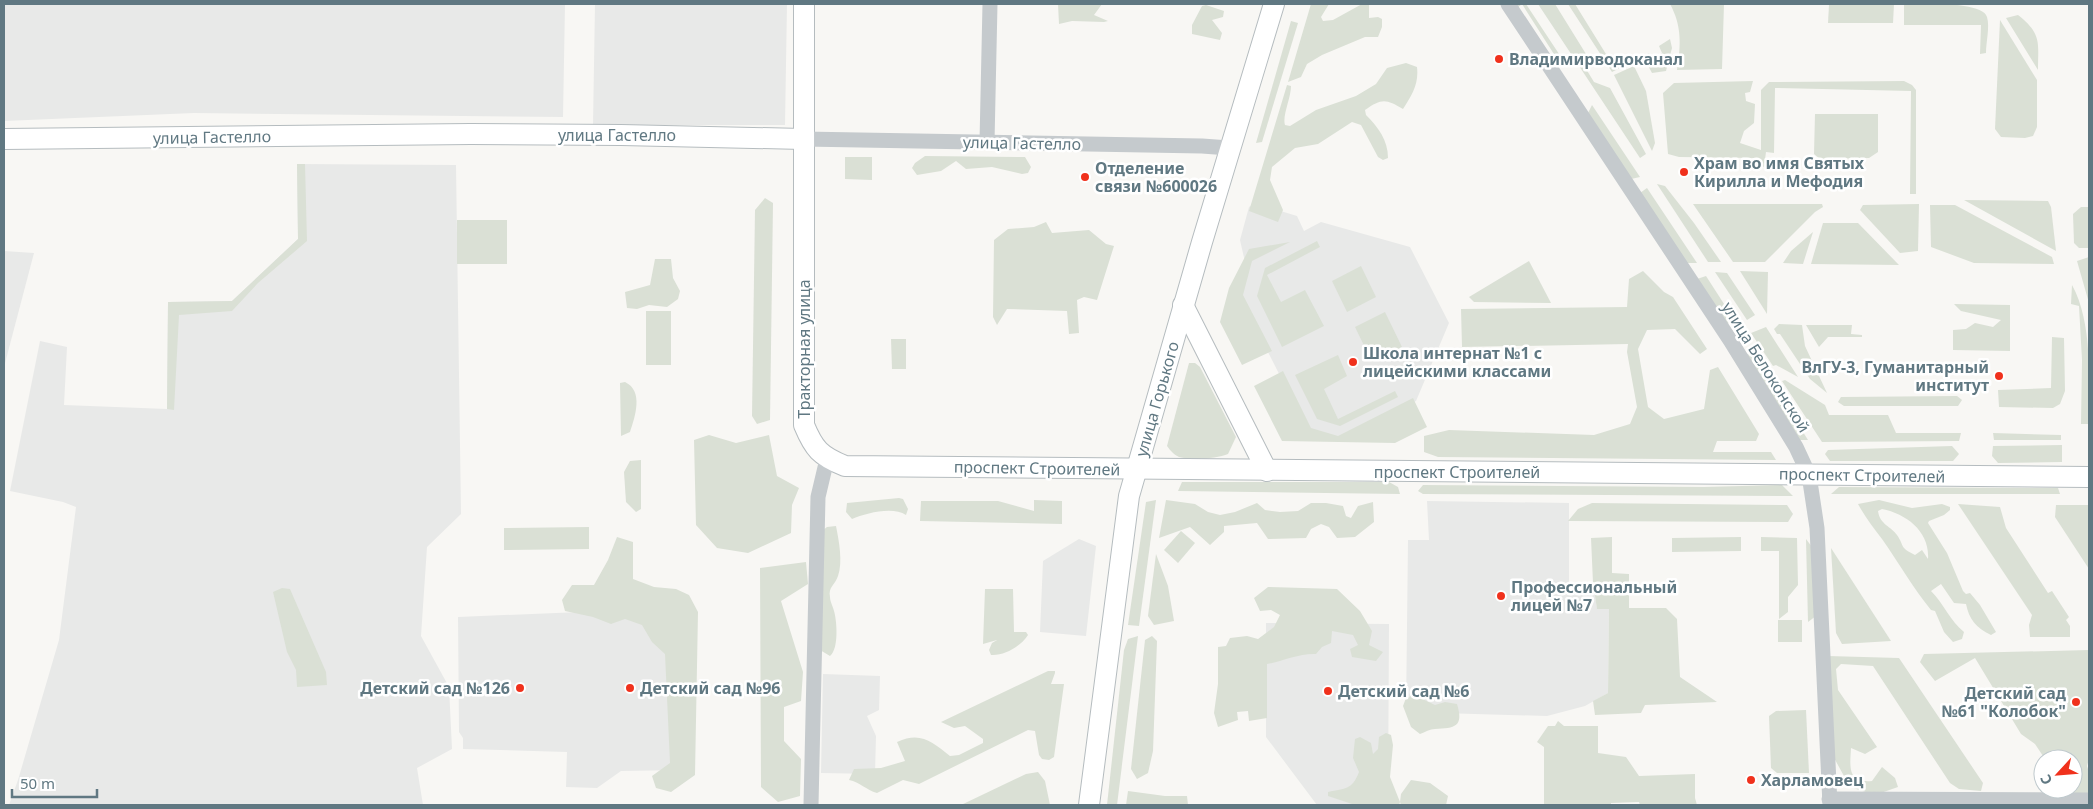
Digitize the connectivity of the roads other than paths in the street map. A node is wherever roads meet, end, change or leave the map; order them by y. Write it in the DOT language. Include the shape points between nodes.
graph roads {
  1 [pos="804,4"];
  2 [pos="990,4"];
  3 [pos="1274,4"];
  4 [pos="1508,4"];
  5 [pos="4,139"];
  6 [pos="803,139"];
  7 [pos="986,142"];
  8 [pos="1229,148"];
  9 [pos="1183,305"];
  10 [pos="827,459"];
  11 [pos="1137,470"];
  12 [pos="1267,470"];
  13 [pos="1808,475"];
  14 [pos="2089,476"];
  15 [pos="2089,800"];
  16 [pos="1830,802"];
  17 [pos="811,805"];
  18 [pos="1089,805"];
  1 -- 6 [label="main road, Тракторная улица"];
  2 -- 7 [label="street"];
  3 -- 8 [label="main road, улица Горького"];
  4 -- 13 [label="street, улица Белоконской" via="1730,340 1796,447"];
  5 -- 6 [label="main road, улица Гастелло" via="451,134"];
  6 -- 7 [label="street, улица Гастелло"];
  6 -- 10 [label="main road, Тракторная улица" via="804,425 812,446"];
  7 -- 8 [label="street, улица Гастелло"];
  8 -- 9 [label="main road, улица Горького"];
  9 -- 11 [label="main road, улица Горького"];
  9 -- 12 [label="main road"];
  10 -- 11 [label="main road, проспект Строителей" via="844,466"];
  10 -- 17 [label="street" via="818,497"];
  11 -- 12 [label="main road, проспект Строителей"];
  11 -- 18 [label="main road, улица Горького" via="1128,496"];
  12 -- 13 [label="main road, проспект Строителей"];
  13 -- 14 [label="main road, проспект Строителей"];
  13 -- 16 [label="street, улица Белоконской" via="1817,528"];
  15 -- 16 [label="street"];
}
